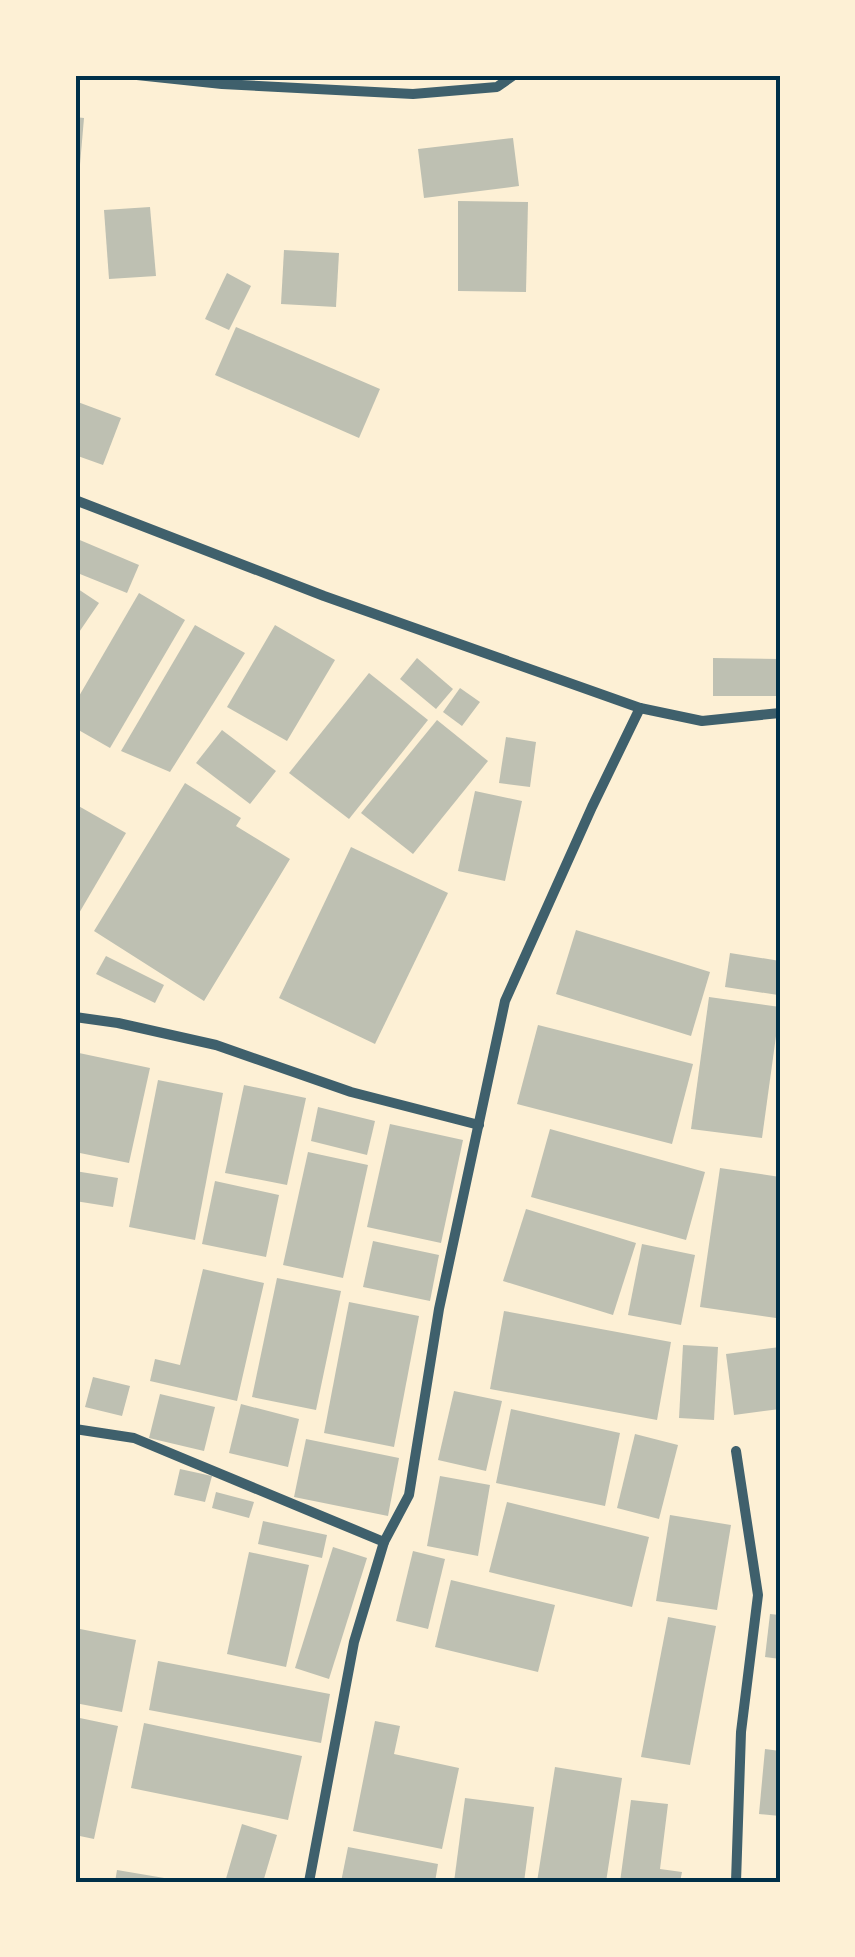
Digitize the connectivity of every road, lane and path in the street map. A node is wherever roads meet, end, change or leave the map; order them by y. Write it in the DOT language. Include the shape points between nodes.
graph roads {
  1 [pos="137,75"];
  2 [pos="514,75"];
  3 [pos="75,500"];
  4 [pos="640,708"];
  5 [pos="780,713"];
  6 [pos="75,1017"];
  7 [pos="480,1125"];
  8 [pos="75,1429"];
  9 [pos="736,1450"];
  10 [pos="384,1542"];
  11 [pos="309,1882"];
  12 [pos="736,1882"];
  1 -- 2 [label="street" via="413,94 497,88"];
  3 -- 4 [label="street"];
  4 -- 5 [label="street" via="702,721"];
  4 -- 7 [label="street" via="504,1001"];
  6 -- 7 [label="street" via="216,1045 351,1092"];
  7 -- 10 [label="street" via="438,1309 410,1495"];
  8 -- 10 [label="street" via="134,1438"];
  9 -- 12 [label="street" via="758,1595 741,1732"];
  10 -- 11 [label="street" via="354,1642"];
}
